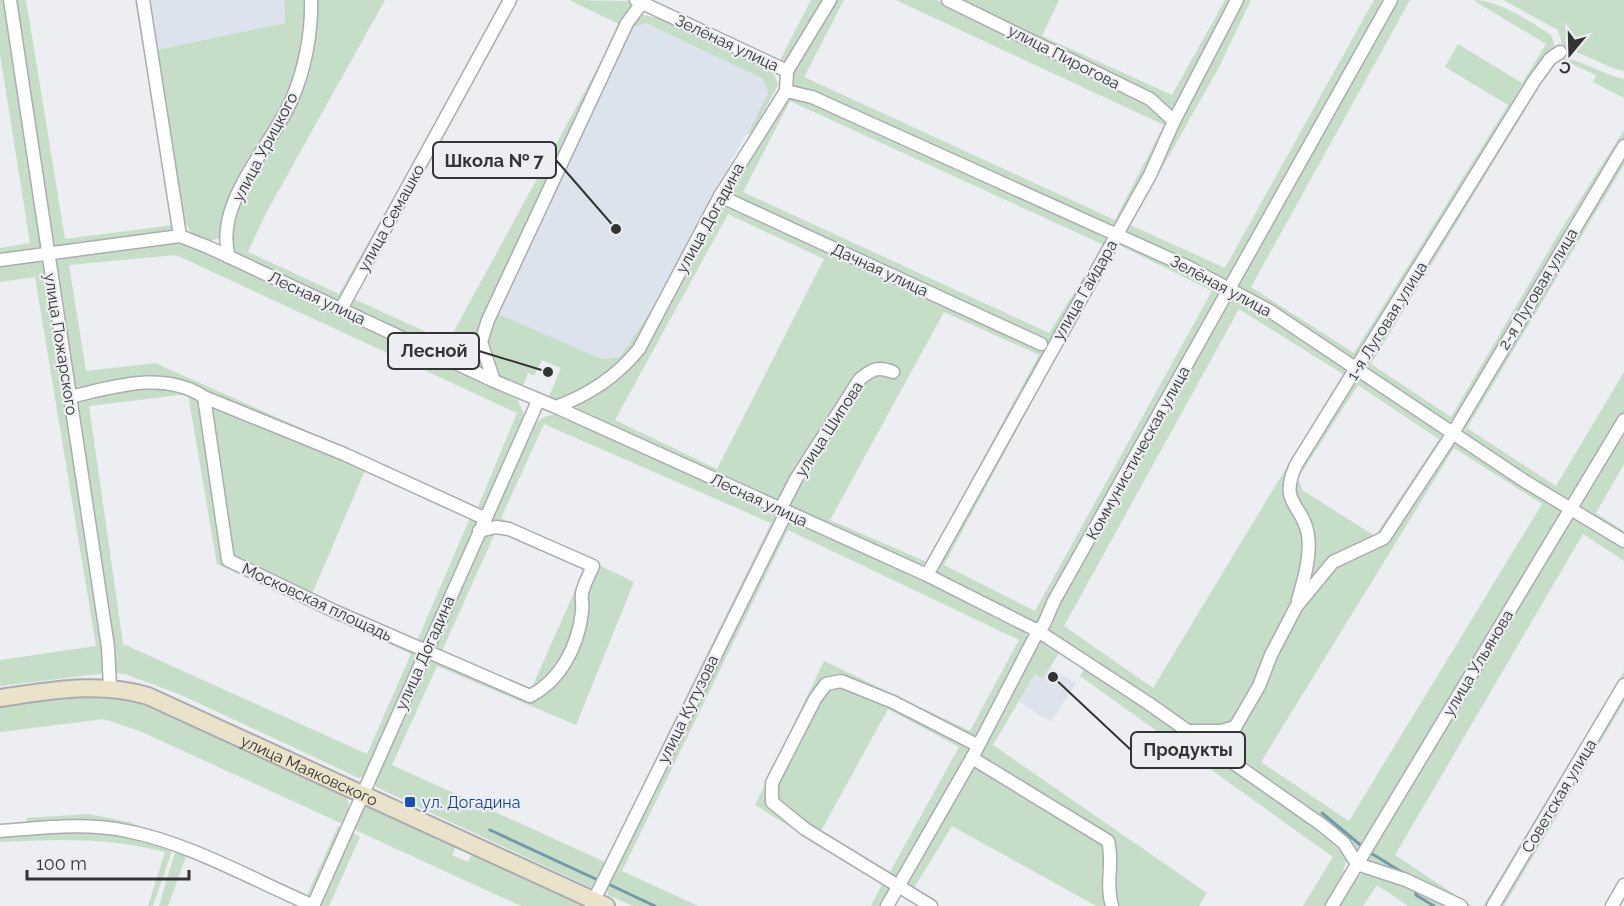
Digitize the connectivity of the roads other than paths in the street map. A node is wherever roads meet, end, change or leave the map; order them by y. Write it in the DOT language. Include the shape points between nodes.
graph roads {
  1 [pos="10,0"];
  2 [pos="143,0"];
  3 [pos="311,0"];
  4 [pos="510,0"];
  5 [pos="830,0"];
  6 [pos="948,0"];
  7 [pos="1237,0"];
  8 [pos="1391,0"];
  9 [pos="639,2"];
  10 [pos="1560,52"];
  11 [pos="787,71"];
  12 [pos="786,91"];
  13 [pos="1174,121"];
  14 [pos="1624,146"];
  15 [pos="720,196"];
  16 [pos="1116,235"];
  17 [pos="180,236"];
  18 [pos="224,242"];
  19 [pos="208,247"];
  20 [pos="47,252"];
  21 [pos="229,257"];
  22 [pos="0,260"];
  23 [pos="1230,290"];
  24 [pos="340,309"];
  25 [pos="1041,344"];
  26 [pos="1356,371"];
  27 [pos="893,372"];
  28 [pos="494,381"];
  29 [pos="204,396"];
  30 [pos="70,397"];
  31 [pos="538,401"];
  32 [pos="556,407"];
  33 [pos="1624,420"];
  34 [pos="1453,433"];
  35 [pos="1572,507"];
  36 [pos="783,511"];
  37 [pos="484,518"];
  38 [pos="479,531"];
  39 [pos="1624,541"];
  40 [pos="927,575"];
  41 [pos="1296,607"];
  42 [pos="1038,631"];
  43 [pos="426,652"];
  44 [pos="1624,685"];
  45 [pos="110,687"];
  46 [pos="0,698"];
  47 [pos="1235,727"];
  48 [pos="1187,731"];
  49 [pos="977,745"];
  50 [pos="972,758"];
  51 [pos="1227,760"];
  52 [pos="363,794"];
  53 [pos="0,831"];
  54 [pos="1357,864"];
  55 [pos="1624,885"];
  56 [pos="898,886"];
  57 [pos="597,904"];
  58 [pos="313,906"];
  59 [pos="887,906"];
  60 [pos="931,906"];
  61 [pos="1112,906"];
  62 [pos="1332,906"];
  63 [pos="1461,906"];
  64 [pos="1493,906"];
  65 [pos="1612,906"];
  1 -- 20 [label="street, улица Пожарского"];
  2 -- 17 [label="street"];
  3 -- 18 [label="street, улица Урицкого" via="307,46 292,100 237,197"];
  4 -- 24 [label="street, улица Семашко"];
  5 -- 11 [label="street, улица Догадина"];
  6 -- 13 [label="street, улица Пирогова" via="1150,99"];
  7 -- 13 [label="street, улица Гайдара"];
  8 -- 23 [label="street, Коммунистическая улица"];
  9 -- 11 [label="street, Зелёная улица"];
  9 -- 28 [label="street" via="488,320 481,342"];
  10 -- 26 [label="street, 1-я Луговая улица" via="1550,58 1534,81"];
  11 -- 12 [label="street, улица Догадина"];
  12 -- 15 [label="street, улица Догадина"];
  12 -- 16 [label="street, Зелёная улица" via="812,97"];
  13 -- 16 [label="street, улица Гайдара" via="1150,175"];
  14 -- 34 [label="street, 2-я Луговая улица"];
  15 -- 25 [label="street, Дачная улица"];
  15 -- 32 [label="street, улица Догадина" via="639,349 601,386"];
  16 -- 23 [label="street, Зелёная улица"];
  16 -- 40 [label="street, улица Гайдара"];
  17 -- 19 [label="street, Лесная улица"];
  17 -- 20 [label="street, Лесная улица"];
  18 -- 19 [label="street"];
  18 -- 21 [label="street"];
  19 -- 21 [label="street, Лесная улица"];
  20 -- 22 [label="street, Лесная улица"];
  20 -- 30 [label="street, улица Пожарского"];
  21 -- 24 [label="street, Лесная улица"];
  23 -- 26 [label="street, Зелёная улица" via="1270,310"];
  23 -- 42 [label="street, Коммунистическая улица"];
  24 -- 28 [label="street, Лесная улица"];
  26 -- 34 [label="street, Зелёная улица"];
  26 -- 41 [label="street, 1-я Луговая улица" via="1288,482 1291,501 1308,537 1303,586"];
  27 -- 36 [label="street, улица Шипова" via="881,367 860,379 802,469"];
  28 -- 31 [label="street, Лесная улица"];
  29 -- 30 [label="street" via="168,381 121,385"];
  29 -- 37 [label="street"];
  29 -- 43 [label="street, Московская площадь" via="228,561"];
  30 -- 45 [label="street, улица Пожарского" via="108,647"];
  31 -- 32 [label="street, Лесная улица"];
  31 -- 37 [label="street, улица Догадина"];
  32 -- 36 [label="street, Лесная улица"];
  33 -- 35 [label="street, улица Ульянова"];
  34 -- 35 [label="street, Зелёная улица" via="1526,482"];
  34 -- 41 [label="street, 1-я Луговая улица" via="1384,538 1333,562"];
  35 -- 39 [label="street, Зелёная улица"];
  35 -- 54 [label="street, улица Ульянова"];
  36 -- 40 [label="street, Лесная улица"];
  36 -- 57 [label="street, улица Кутузова"];
  37 -- 38 [label="street, улица Догадина"];
  38 -- 43 [label="street, улица Догадина"];
  38 -- 43 [label="street" via="509,529 593,566 582,594 583,611 573,649 556,677 530,696"];
  40 -- 42 [label="street, Лесная улица"];
  41 -- 47 [label="street, 1-я Луговая улица"];
  42 -- 48 [label="street, Лесная улица"];
  42 -- 49 [label="street, Коммунистическая улица"];
  43 -- 52 [label="street, улица Догадина"];
  44 -- 64 [label="street, Советская улица"];
  45 -- 46 [label="main road, улица Маяковского"];
  45 -- 52 [label="main road, улица Маяковского" via="148,696"];
  47 -- 48 [label="street"];
  47 -- 51 [label="street, 1-я Луговая улица" via="1227,746"];
  48 -- 51 [label="street, Лесная улица"];
  49 -- 50 [label="street, Коммунистическая улица"];
  49 -- 56 [label="street" via="893,702 841,681 826,684 815,699 772,783 772,802 804,829"];
  50 -- 56 [label="street, Коммунистическая улица"];
  50 -- 61 [label="street" via="1107,841 1112,856 1108,876"];
  51 -- 54 [label="street, Лесная улица" via="1322,825 1344,843"];
  52 -- 57 [label="main road, улица Маяковского"];
  52 -- 58 [label="street, улица Догадина"];
  53 -- 58 [label="street" via="73,825 128,831 195,853"];
  54 -- 62 [label="street, улица Ульянова"];
  54 -- 63 [label="street" via="1406,880"];
  55 -- 65 [label="street"];
  56 -- 59 [label="street, Коммунистическая улица"];
  56 -- 60 [label="street"];
}
